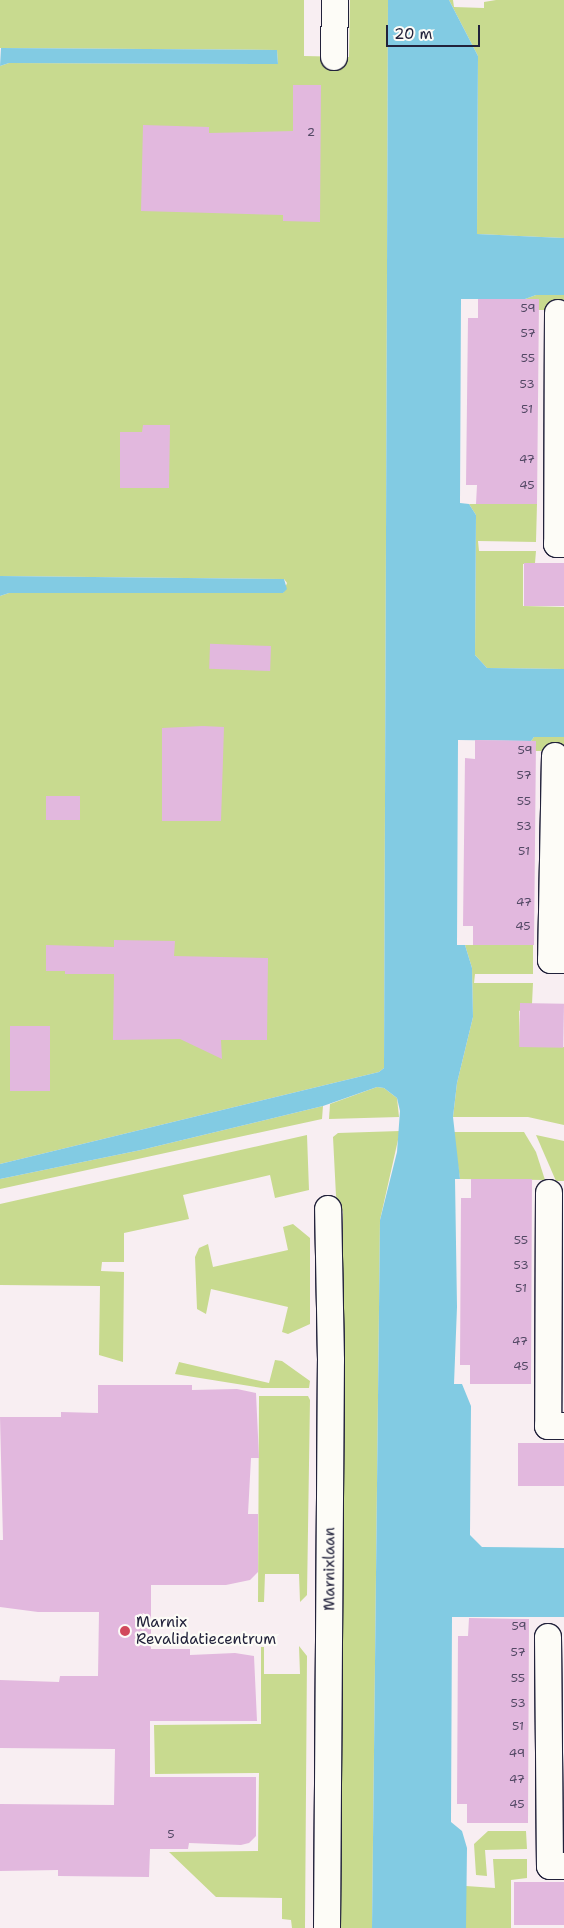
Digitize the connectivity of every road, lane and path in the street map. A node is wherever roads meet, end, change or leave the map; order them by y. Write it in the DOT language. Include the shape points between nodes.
graph roads {
  1 [pos="335,0"];
  2 [pos="334,57"];
  3 [pos="558,313"];
  4 [pos="560,433"];
  5 [pos="564,544"];
  6 [pos="555,756"];
  7 [pos="558,882"];
  8 [pos="564,960"];
  9 [pos="550,1193"];
  10 [pos="328,1209"];
  11 [pos="555,1313"];
  12 [pos="564,1426"];
  13 [pos="548,1637"];
  14 [pos="558,1739"];
  15 [pos="564,1866"];
  16 [pos="327,1928"];
  1 -- 2 [label="street"];
  3 -- 4 [label="street"];
  4 -- 5 [label="street" via="557,544"];
  6 -- 7 [label="street"];
  7 -- 8 [label="street" via="551,960"];
  9 -- 11 [label="street"];
  10 -- 16 [label="street, Marnixlaan" via="331,1370"];
  11 -- 12 [label="street" via="548,1426"];
  13 -- 14 [label="street"];
  14 -- 15 [label="street" via="550,1866"];
}
